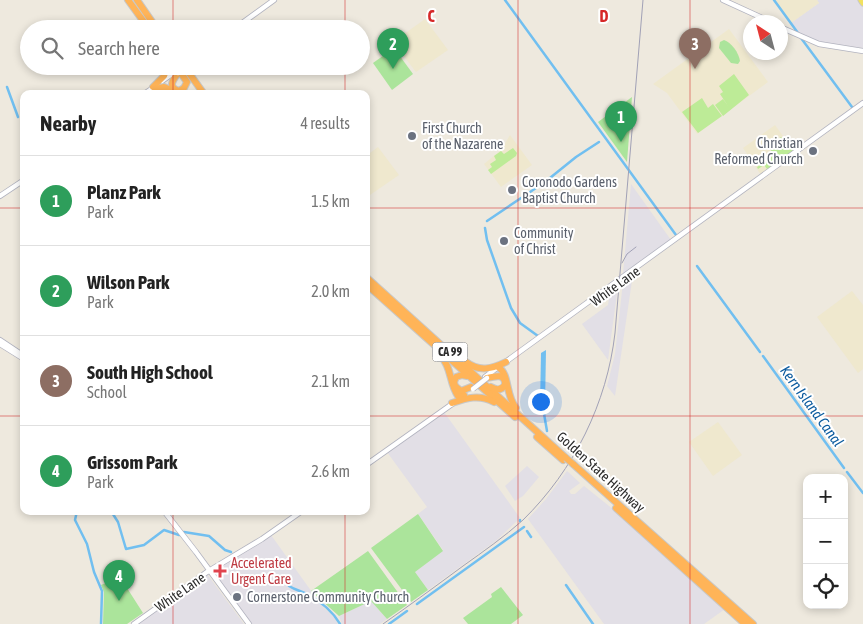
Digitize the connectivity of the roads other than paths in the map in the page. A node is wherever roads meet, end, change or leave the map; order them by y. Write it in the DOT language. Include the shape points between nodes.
graph roads {
  1 [pos="128,0"];
  2 [pos="135,0"];
  3 [pos="141,0"];
  4 [pos="274,0"];
  5 [pos="279,0"];
  6 [pos="718,0"];
  7 [pos="724,0"];
  8 [pos="861,0"];
  9 [pos="270,3"];
  10 [pos="863,3"];
  11 [pos="266,9"];
  12 [pos="750,15"];
  13 [pos="755,15"];
  14 [pos="142,20"];
  15 [pos="151,20"];
  16 [pos="153,20"];
  17 [pos="246,20"];
  18 [pos="252,20"];
  19 [pos="788,32"];
  20 [pos="863,52"];
  21 [pos="164,75"];
  22 [pos="173,75"];
  23 [pos="173,75"];
  24 [pos="186,75"];
  25 [pos="166,82"];
  26 [pos="153,90"];
  27 [pos="171,90"];
  28 [pos="200,90"];
  29 [pos="863,104"];
  30 [pos="20,183"];
  31 [pos="20,184"];
  32 [pos="7,192"];
  33 [pos="738,194"];
  34 [pos="0,198"];
  35 [pos="734,199"];
  36 [pos="710,214"];
  37 [pos="702,222"];
  38 [pos="650,258"];
  39 [pos="633,271"];
  40 [pos="370,281"];
  41 [pos="616,282"];
  42 [pos="370,288"];
  43 [pos="611,288"];
  44 [pos="422,334"];
  45 [pos="435,339"];
  46 [pos="0,342"];
  47 [pos="530,346"];
  48 [pos="20,355"];
  49 [pos="506,362"];
  50 [pos="499,368"];
  51 [pos="479,383"];
  52 [pos="461,396"];
  53 [pos="452,403"];
  54 [pos="421,422"];
  55 [pos="531,428"];
  56 [pos="413,431"];
  57 [pos="390,446"];
  58 [pos="370,461"];
  59 [pos="592,484"];
  60 [pos="168,515"];
  61 [pos="292,515"];
  62 [pos="296,515"];
  63 [pos="276,528"];
  64 [pos="263,537"];
  65 [pos="235,552"];
  66 [pos="226,560"];
  67 [pos="208,570"];
  68 [pos="192,579"];
  69 [pos="218,586"];
  70 [pos="186,587"];
  71 [pos="226,593"];
  72 [pos="238,611"];
  73 [pos="129,624"];
  74 [pos="134,624"];
  75 [pos="247,624"];
  76 [pos="745,624"];
  77 [pos="753,624"];
  1 -- 14 [label="highway"];
  2 -- 15 [label="highway"];
  3 -- 16 [label="highway"];
  4 -- 9 [label="main road"];
  5 -- 11 [label="main road"];
  6 -- 12 [label="main road"];
  7 -- 13 [label="main road"];
  8 -- 10 [label="main road"];
  9 -- 11 [label="main road"];
  9 -- 17 [label="main road"];
  11 -- 18 [label="main road"];
  19 -- 20 [label="main road" via="819,44"];
  21 -- 26 [label="highway"];
  22 -- 26 [label="main road"];
  23 -- 25 [label="highway"];
  24 -- 28 [label="highway"];
  25 -- 26 [label="main road"];
  25 -- 27 [label="highway"];
  26 -- 27 [label="highway" via="164,87"];
  29 -- 33 [label="main road, White Lane"];
  29 -- 35 [label="main road, White Lane"];
  30 -- 32 [label="main road"];
  31 -- 32 [label="main road"];
  32 -- 34 [label="main road"];
  33 -- 35 [label="main road"];
  33 -- 36 [label="main road, White Lane"];
  35 -- 37 [label="main road, White Lane"];
  36 -- 37 [label="main road"];
  36 -- 38 [label="main road, White Lane"];
  37 -- 38 [label="main road, White Lane"];
  38 -- 39 [label="main road, White Lane"];
  39 -- 41 [label="main road, White Lane"];
  39 -- 43 [label="main road, White Lane"];
  40 -- 45 [label="highway, Golden State Highway / CA 99"];
  41 -- 43 [label="main road"];
  41 -- 47 [label="main road, White Lane"];
  42 -- 44 [label="highway, Golden State Highway / CA 99"];
  43 -- 47 [label="main road, White Lane"];
  44 -- 51 [label="highway, Golden State Highway / CA 99"];
  44 -- 52 [label="highway" via="446,362 452,386"];
  45 -- 49 [label="highway" via="473,367 489,368"];
  45 -- 51 [label="highway, Golden State Highway / CA 99"];
  46 -- 48 [label="main road"];
  47 -- 49 [label="main road, White Lane"];
  47 -- 50 [label="main road, White Lane"];
  49 -- 50 [label="main road, White Lane"];
  50 -- 51 [label="main road, White Lane"];
  50 -- 55 [label="highway" via="506,377 511,400"];
  51 -- 52 [label="main road, White Lane"];
  51 -- 55 [label="highway, Golden State Highway / CA 99"];
  52 -- 53 [label="main road, White Lane"];
  52 -- 54 [label="main road, White Lane"];
  53 -- 55 [label="highway" via="472,397 486,398"];
  53 -- 56 [label="main road, White Lane"];
  54 -- 56 [label="main road"];
  54 -- 57 [label="main road, White Lane"];
  55 -- 59 [label="highway, Golden State Highway / CA 99, bridge"];
  56 -- 57 [label="main road, White Lane"];
  57 -- 58 [label="main road, White Lane"];
  59 -- 76 [label="highway, Golden State Highway / CA 99"];
  59 -- 77 [label="highway, Golden State Highway / CA 99"];
  60 -- 67 [label="main road"];
  61 -- 63 [label="main road, White Lane"];
  62 -- 63 [label="main road, White Lane"];
  63 -- 64 [label="main road, White Lane"];
  64 -- 65 [label="main road, White Lane"];
  64 -- 66 [label="main road, White Lane"];
  65 -- 66 [label="main road"];
  65 -- 67 [label="main road, White Lane"];
  66 -- 67 [label="main road, White Lane"];
  67 -- 68 [label="main road, White Lane"];
  67 -- 69 [label="main road"];
  67 -- 70 [label="main road, White Lane"];
  67 -- 71 [label="main road"];
  68 -- 70 [label="main road"];
  68 -- 73 [label="main road, White Lane"];
  69 -- 71 [label="main road"];
  69 -- 72 [label="main road"];
  70 -- 74 [label="main road, White Lane"];
  71 -- 72 [label="main road"];
  72 -- 75 [label="main road"];
  72 -- 75 [label="main road"];
}
